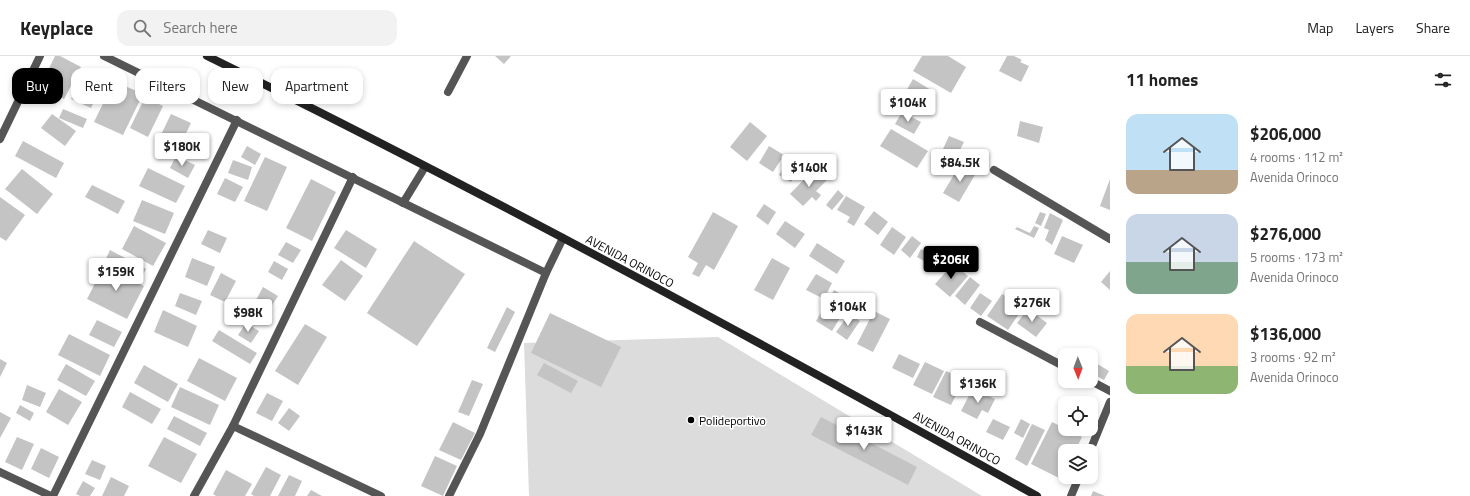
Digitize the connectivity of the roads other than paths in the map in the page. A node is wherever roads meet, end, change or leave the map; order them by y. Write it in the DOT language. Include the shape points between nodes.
graph roads {
  1 [pos="40,56"];
  2 [pos="104,56"];
  3 [pos="207,56"];
  4 [pos="467,56"];
  5 [pos="448,92"];
  6 [pos="237,120"];
  7 [pos="0,139"];
  8 [pos="425,167"];
  9 [pos="994,170"];
  10 [pos="352,177"];
  11 [pos="403,203"];
  12 [pos="563,238"];
  13 [pos="1110,239"];
  14 [pos="546,273"];
  15 [pos="980,322"];
  16 [pos="1058,363"];
  17 [pos="1098,385"];
  18 [pos="1110,391"];
  19 [pos="1110,402"];
  20 [pos="233,426"];
  21 [pos="1093,444"];
  22 [pos="0,472"];
  23 [pos="1076,484"];
  24 [pos="52,496"];
  25 [pos="194,496"];
  26 [pos="381,496"];
  27 [pos="449,496"];
  28 [pos="1037,496"];
  29 [pos="1071,496"];
  1 -- 7 [label="street"];
  2 -- 6 [label="street"];
  3 -- 8 [label="main road, AVENIDA ORINOCO"];
  4 -- 5 [label="street"];
  6 -- 10 [label="street"];
  6 -- 24 [label="street"];
  8 -- 11 [label="street"];
  8 -- 12 [label="main road, AVENIDA ORINOCO"];
  9 -- 13 [label="street"];
  10 -- 11 [label="street"];
  10 -- 20 [label="street"];
  11 -- 14 [label="street"];
  12 -- 14 [label="street"];
  12 -- 28 [label="main road, AVENIDA ORINOCO"];
  14 -- 27 [label="street" via="480,434"];
  15 -- 16 [label="street"];
  17 -- 18 [label="street"];
  19 -- 21 [label="street"];
  20 -- 25 [label="street"];
  20 -- 26 [label="street"];
  22 -- 24 [label="street"];
  23 -- 29 [label="street"];
}
